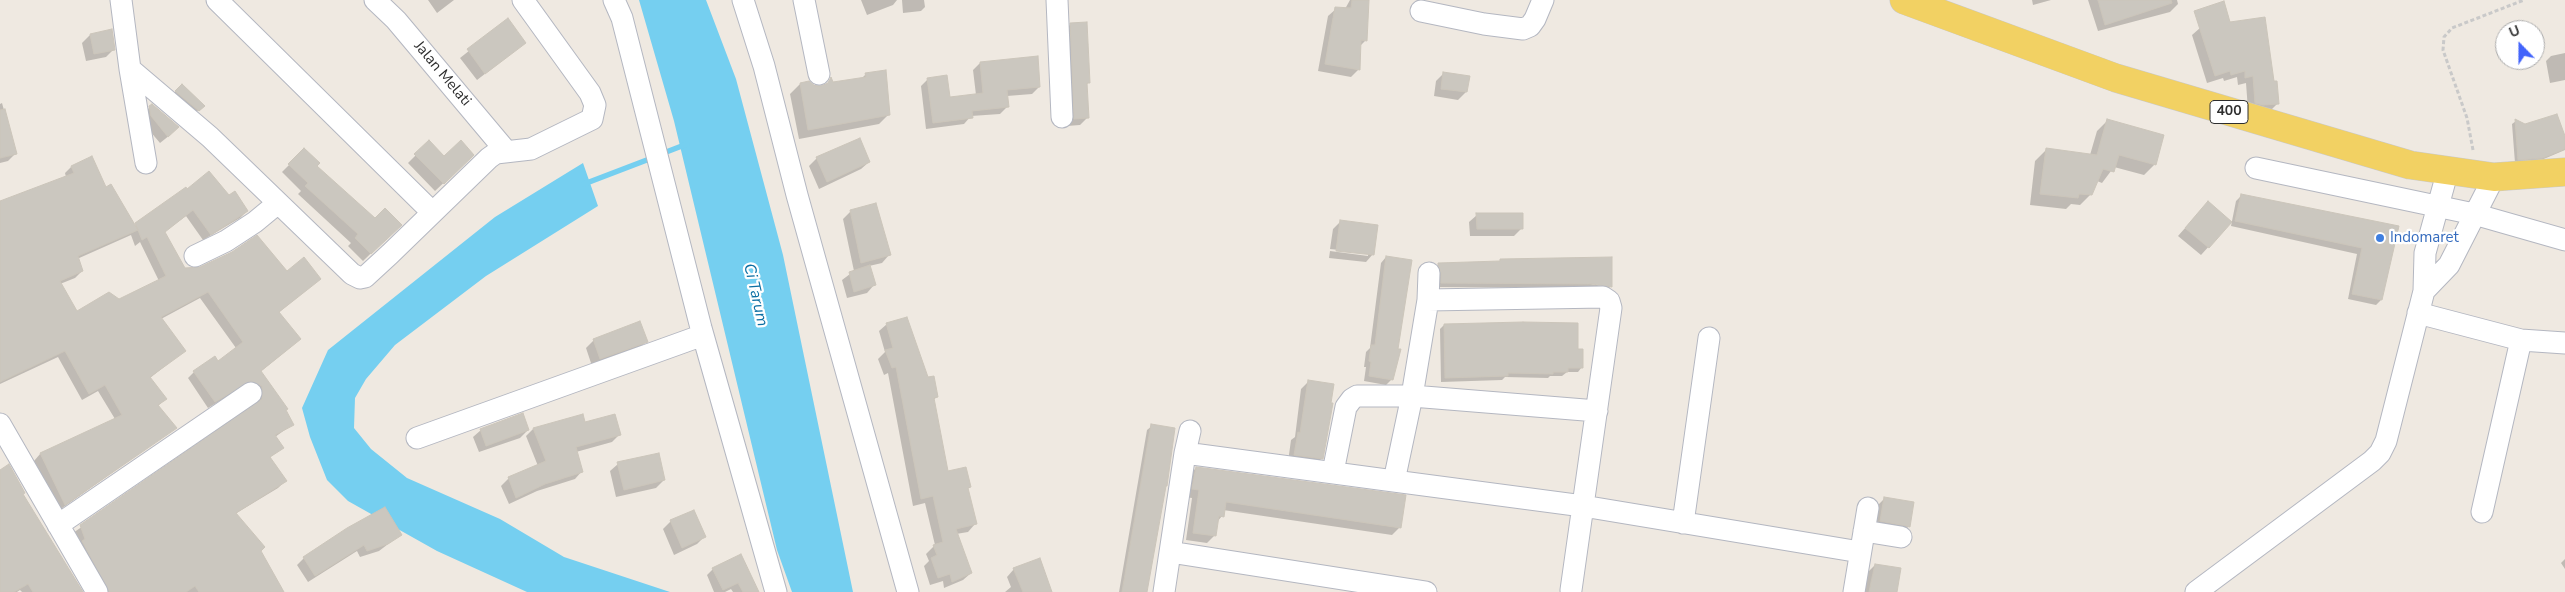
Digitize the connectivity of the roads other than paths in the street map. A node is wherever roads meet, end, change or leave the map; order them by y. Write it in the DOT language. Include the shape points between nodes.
graph roads {
  1 [pos="121,0"];
  2 [pos="217,0"];
  3 [pos="374,0"];
  4 [pos="523,0"];
  5 [pos="614,0"];
  6 [pos="744,0"];
  7 [pos="804,0"];
  8 [pos="1057,0"];
  9 [pos="1543,0"];
  10 [pos="1904,0"];
  11 [pos="1421,11"];
  12 [pos="130,70"];
  13 [pos="819,74"];
  14 [pos="1062,117"];
  15 [pos="506,151"];
  16 [pos="146,163"];
  17 [pos="2256,168"];
  18 [pos="2565,172"];
  19 [pos="2471,173"];
  20 [pos="278,203"];
  21 [pos="2438,208"];
  22 [pos="432,212"];
  23 [pos="2474,214"];
  24 [pos="2565,240"];
  25 [pos="195,256"];
  26 [pos="1429,273"];
  27 [pos="2424,291"];
  28 [pos="1428,300"];
  29 [pos="2418,314"];
  30 [pos="703,335"];
  31 [pos="1709,338"];
  32 [pos="2521,340"];
  33 [pos="2565,343"];
  34 [pos="251,393"];
  35 [pos="1412,396"];
  36 [pos="1597,411"];
  37 [pos="0,424"];
  38 [pos="1190,431"];
  39 [pos="417,438"];
  40 [pos="1185,453"];
  41 [pos="1333,472"];
  42 [pos="1394,481"];
  43 [pos="1583,506"];
  44 [pos="1868,508"];
  45 [pos="2482,512"];
  46 [pos="1683,523"];
  47 [pos="58,525"];
  48 [pos="1864,531"];
  49 [pos="1901,537"];
  50 [pos="1170,552"];
  51 [pos="1860,552"];
  52 [pos="1568,591"];
  53 [pos="97,592"];
  54 [pos="776,592"];
  55 [pos="908,592"];
  56 [pos="1164,592"];
  57 [pos="1426,592"];
  58 [pos="1854,592"];
  59 [pos="2196,592"];
  1 -- 12 [label="street"];
  2 -- 22 [label="street"];
  3 -- 15 [label="street, Jalan Melati" via="396,20"];
  4 -- 15 [label="street" via="590,92 595,113 592,119 531,149"];
  5 -- 30 [label="street" via="622,18"];
  6 -- 55 [label="street"];
  7 -- 13 [label="street"];
  8 -- 14 [label="street"];
  9 -- 11 [label="street" via="1535,19 1523,29"];
  10 -- 19 [label="main road, 400" via="2116,78 2410,165"];
  12 -- 16 [label="street"];
  12 -- 20 [label="street" via="210,137"];
  15 -- 22 [label="street" via="489,158"];
  17 -- 21 [label="street"];
  18 -- 19 [label="main road, 400"];
  19 -- 21 [label="street"];
  19 -- 23 [label="street"];
  20 -- 22 [label="street" via="356,278 365,277"];
  20 -- 25 [label="street" via="247,227"];
  21 -- 23 [label="street"];
  21 -- 27 [label="street" via="2425,253"];
  23 -- 24 [label="street"];
  23 -- 27 [label="street" via="2449,266"];
  26 -- 28 [label="street"];
  27 -- 29 [label="street"];
  28 -- 35 [label="street"];
  28 -- 36 [label="street" via="1603,297 1611,308"];
  29 -- 32 [label="street"];
  29 -- 59 [label="street" via="2386,441 2380,452"];
  30 -- 39 [label="street"];
  30 -- 54 [label="street"];
  31 -- 46 [label="street"];
  32 -- 33 [label="street"];
  32 -- 45 [label="street"];
  34 -- 47 [label="street"];
  35 -- 36 [label="street"];
  35 -- 41 [label="street" via="1352,398 1346,406"];
  35 -- 42 [label="street"];
  36 -- 43 [label="street"];
  37 -- 47 [label="street"];
  38 -- 40 [label="street"];
  40 -- 41 [label="street"];
  40 -- 50 [label="street"];
  41 -- 42 [label="street"];
  42 -- 43 [label="street"];
  43 -- 46 [label="street"];
  43 -- 52 [label="street"];
  44 -- 48 [label="street"];
  46 -- 51 [label="street"];
  47 -- 53 [label="street"];
  48 -- 49 [label="street"];
  48 -- 51 [label="street"];
  50 -- 56 [label="street"];
  50 -- 57 [label="street"];
  51 -- 58 [label="street"];
}
